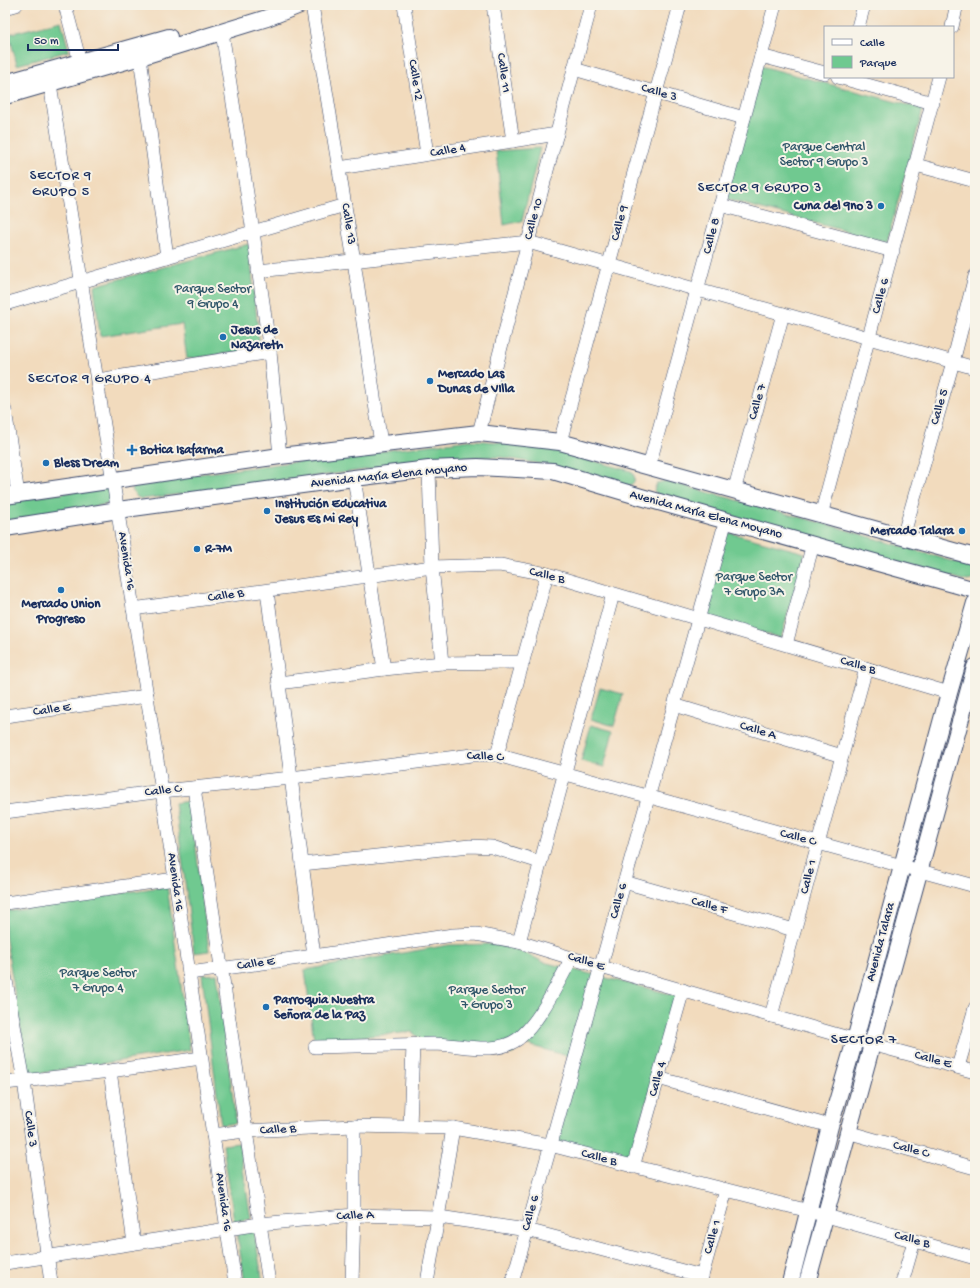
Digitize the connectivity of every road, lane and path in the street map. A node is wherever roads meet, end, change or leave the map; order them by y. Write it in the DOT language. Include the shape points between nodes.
graph roads {
  1 [pos="16,5"];
  2 [pos="65,5"];
  3 [pos="276,5"];
  4 [pos="300,5"];
  5 [pos="312,5"];
  6 [pos="404,5"];
  7 [pos="493,5"];
  8 [pos="591,5"];
  9 [pos="680,5"];
  10 [pos="775,5"];
  11 [pos="864,5"];
  12 [pos="5,8"];
  13 [pos="956,8"];
  14 [pos="858,26"];
  15 [pos="952,26"];
  16 [pos="222,32"];
  17 [pos="761,56"];
  18 [pos="140,57"];
  19 [pos="80,62"];
  20 [pos="574,69"];
  21 [pos="824,73"];
  22 [pos="48,77"];
  23 [pos="843,78"];
  24 [pos="940,78"];
  25 [pos="5,83"];
  26 [pos="656,92"];
  27 [pos="5,96"];
  28 [pos="933,103"];
  29 [pos="744,118"];
  30 [pos="557,134"];
  31 [pos="513,141"];
  32 [pos="427,154"];
  33 [pos="916,165"];
  34 [pos="339,168"];
  35 [pos="975,181"];
  36 [pos="345,205"];
  37 [pos="720,205"];
  38 [pos="253,232"];
  39 [pos="528,242"];
  40 [pos="893,251"];
  41 [pos="167,257"];
  42 [pos="354,261"];
  43 [pos="609,265"];
  44 [pos="258,271"];
  45 [pos="975,276"];
  46 [pos="82,282"];
  47 [pos="697,289"];
  48 [pos="5,304"];
  49 [pos="783,314"];
  50 [pos="869,338"];
  51 [pos="270,352"];
  52 [pos="953,362"];
  53 [pos="975,368"];
  54 [pos="98,380"];
  55 [pos="5,410"];
  56 [pos="479,433"];
  57 [pos="560,442"];
  58 [pos="381,444"];
  59 [pos="280,456"];
  60 [pos="649,466"];
  61 [pos="429,469"];
  62 [pos="354,478"];
  63 [pos="113,481"];
  64 [pos="734,491"];
  65 [pos="11,495"];
  66 [pos="118,510"];
  67 [pos="821,515"];
  68 [pos="726,520"];
  69 [pos="5,528"];
  70 [pos="903,538"];
  71 [pos="813,544"];
  72 [pos="975,557"];
  73 [pos="432,567"];
  74 [pos="547,574"];
  75 [pos="369,576"];
  76 [pos="975,590"];
  77 [pos="267,591"];
  78 [pos="613,594"];
  79 [pos="975,603"];
  80 [pos="133,609"];
  81 [pos="698,619"];
  82 [pos="786,644"];
  83 [pos="442,662"];
  84 [pos="523,662"];
  85 [pos="975,667"];
  86 [pos="866,668"];
  87 [pos="384,669"];
  88 [pos="279,683"];
  89 [pos="948,693"];
  90 [pos="147,696"];
  91 [pos="971,697"];
  92 [pos="674,705"];
  93 [pos="5,716"];
  94 [pos="497,755"];
  95 [pos="842,756"];
  96 [pos="564,773"];
  97 [pos="291,778"];
  98 [pos="194,788"];
  99 [pos="162,791"];
  100 [pos="648,796"];
  101 [pos="5,812"];
  102 [pos="818,843"];
  103 [pos="540,862"];
  104 [pos="302,864"];
  105 [pos="901,866"];
  106 [pos="919,871"];
  107 [pos="175,879"];
  108 [pos="624,882"];
  109 [pos="975,886"];
  110 [pos="5,903"];
  111 [pos="794,930"];
  112 [pos="519,942"];
  113 [pos="314,956"];
  114 [pos="572,958"];
  115 [pos="601,967"];
  116 [pos="221,969"];
  117 [pos="189,973"];
  118 [pos="5,975"];
  119 [pos="683,990"];
  120 [pos="975,1008"];
  121 [pos="771,1016"];
  122 [pos="855,1040"];
  123 [pos="872,1044"];
  124 [pos="413,1045"];
  125 [pos="315,1047"];
  126 [pos="201,1058"];
  127 [pos="958,1067"];
  128 [pos="110,1071"];
  129 [pos="975,1072"];
  130 [pos="658,1078"];
  131 [pos="24,1081"];
  132 [pos="5,1083"];
  133 [pos="354,1126"];
  134 [pos="410,1126"];
  135 [pos="830,1126"];
  136 [pos="453,1128"];
  137 [pos="245,1131"];
  138 [pos="848,1132"];
  139 [pos="213,1135"];
  140 [pos="550,1146"];
  141 [pos="633,1167"];
  142 [pos="975,1168"];
  143 [pos="726,1190"];
  144 [pos="809,1211"];
  145 [pos="354,1215"];
  146 [pos="825,1216"];
  147 [pos="439,1217"];
  148 [pos="260,1224"];
  149 [pos="227,1230"];
  150 [pos="526,1230"];
  151 [pos="914,1241"];
  152 [pos="134,1243"];
  153 [pos="47,1256"];
  154 [pos="975,1258"];
  155 [pos="5,1263"];
  156 [pos="701,1279"];
  157 [pos="51,1283"];
  158 [pos="235,1283"];
  159 [pos="269,1283"];
  160 [pos="352,1283"];
  161 [pos="426,1283"];
  162 [pos="512,1283"];
  163 [pos="790,1283"];
  164 [pos="807,1283"];
  165 [pos="902,1283"];
  1 -- 12 [label="street"];
  2 -- 19 [label="street"];
  3 -- 19 [label="street"];
  4 -- 16 [label="street"];
  5 -- 34 [label="street, Calle 13"];
  6 -- 32 [label="street, Calle 12"];
  7 -- 31 [label="street, Calle 11"];
  8 -- 20 [label="street, Calle 10"];
  9 -- 26 [label="street, Calle 9"];
  10 -- 17 [label="street, Calle 8"];
  11 -- 14 [label="street"];
  13 -- 15 [label="street"];
  16 -- 18 [label="street"];
  16 -- 38 [label="street"];
  17 -- 21 [label="street"];
  17 -- 29 [label="street, Calle 8"];
  18 -- 22 [label="street"];
  18 -- 41 [label="street"];
  19 -- 22 [label="street"];
  20 -- 26 [label="street, Calle 3"];
  20 -- 30 [label="street, Calle 10"];
  22 -- 25 [label="street"];
  22 -- 27 [label="street"];
  22 -- 46 [label="street, Avenida 16"];
  23 -- 28 [label="street"];
  24 -- 28 [label="street, Calle 6"];
  26 -- 29 [label="street, Calle 3"];
  26 -- 43 [label="street, Calle 9"];
  28 -- 33 [label="street, Calle 6"];
  29 -- 37 [label="street, Calle 8"];
  30 -- 31 [label="street, Calle 4"];
  30 -- 39 [label="street, Calle 10"];
  31 -- 32 [label="street, Calle 4"];
  32 -- 34 [label="street, Calle 4"];
  33 -- 35 [label="street"];
  33 -- 40 [label="street, Calle 6"];
  34 -- 36 [label="street, Calle 13"];
  36 -- 38 [label="street"];
  36 -- 42 [label="street, Calle 13"];
  37 -- 40 [label="street"];
  37 -- 47 [label="street, Calle 8"];
  38 -- 41 [label="street"];
  38 -- 44 [label="street"];
  39 -- 42 [label="street"];
  39 -- 43 [label="street"];
  39 -- 56 [label="street, Calle 10"];
  40 -- 50 [label="street, Calle 6"];
  41 -- 46 [label="street"];
  42 -- 44 [label="street"];
  42 -- 58 [label="street, Calle 13"];
  43 -- 47 [label="street"];
  43 -- 57 [label="street, Calle 9"];
  44 -- 51 [label="street"];
  45 -- 52 [label="street, Calle 5"];
  46 -- 48 [label="street"];
  46 -- 54 [label="street, Avenida 16"];
  47 -- 49 [label="street"];
  47 -- 60 [label="street, Calle 8"];
  49 -- 50 [label="street"];
  49 -- 64 [label="street, Calle 7"];
  50 -- 52 [label="street"];
  50 -- 67 [label="street, Calle 6"];
  51 -- 54 [label="street"];
  51 -- 59 [label="street"];
  52 -- 53 [label="street"];
  52 -- 70 [label="street, Calle 5"];
  54 -- 63 [label="street, Avenida 16"];
  55 -- 65 [label="street"];
  56 -- 57 [label="street"];
  56 -- 58 [label="street"];
  57 -- 60 [label="street"];
  58 -- 59 [label="street"];
  59 -- 63 [label="street"];
  60 -- 64 [label="street"];
  61 -- 62 [label="street, Avenida María Elena Moyano"];
  61 -- 68 [label="street, Avenida María Elena Moyano" via="478,467 553,471"];
  61 -- 73 [label="street"];
  62 -- 66 [label="street, Avenida María Elena Moyano"];
  62 -- 75 [label="street"];
  63 -- 65 [label="street"];
  63 -- 66 [label="street, Avenida 16"];
  64 -- 67 [label="street"];
  66 -- 69 [label="street, Avenida María Elena Moyano"];
  66 -- 80 [label="street, Avenida 16"];
  67 -- 70 [label="street"];
  68 -- 71 [label="street, Avenida María Elena Moyano"];
  68 -- 81 [label="street, Calle 6"];
  70 -- 72 [label="street"];
  71 -- 76 [label="street, Avenida María Elena Moyano"];
  71 -- 82 [label="street"];
  73 -- 74 [label="street, Calle B" via="500,566"];
  73 -- 75 [label="street, Calle B"];
  73 -- 83 [label="street"];
  74 -- 78 [label="street, Calle B"];
  74 -- 84 [label="street"];
  75 -- 77 [label="street, Calle B"];
  75 -- 87 [label="street"];
  77 -- 80 [label="street, Calle B"];
  77 -- 88 [label="street"];
  78 -- 81 [label="street, Calle B"];
  78 -- 96 [label="street"];
  79 -- 89 [label="street, Avenida Talara"];
  80 -- 90 [label="street, Avenida 16"];
  81 -- 82 [label="street, Calle B"];
  81 -- 92 [label="street, Calle 6"];
  82 -- 86 [label="street, Calle B"];
  83 -- 84 [label="street"];
  83 -- 87 [label="street"];
  84 -- 94 [label="street"];
  85 -- 91 [label="street, Avenida Talara"];
  86 -- 89 [label="street, Calle B"];
  86 -- 95 [label="street, Calle 1"];
  87 -- 88 [label="street"];
  88 -- 97 [label="street"];
  89 -- 105 [label="street, Avenida Talara"];
  90 -- 93 [label="street, Calle E"];
  90 -- 99 [label="street, Avenida 16"];
  91 -- 106 [label="street, Avenida Talara"];
  92 -- 95 [label="street, Calle A"];
  92 -- 100 [label="street, Calle 6"];
  94 -- 96 [label="street, Calle C"];
  94 -- 97 [label="street, Calle C" via="472,755"];
  95 -- 102 [label="street, Calle 1"];
  96 -- 100 [label="street, Calle C"];
  96 -- 103 [label="street"];
  97 -- 98 [label="street, Calle C"];
  97 -- 104 [label="street"];
  98 -- 99 [label="street, Calle C"];
  98 -- 116 [label="street"];
  99 -- 101 [label="street, Calle C"];
  99 -- 107 [label="street, Avenida 16"];
  100 -- 102 [label="street, Calle C"];
  100 -- 108 [label="street, Calle 6"];
  102 -- 105 [label="street, Calle C"];
  102 -- 111 [label="street, Calle 1"];
  103 -- 104 [label="street" via="492,847 470,846"];
  103 -- 112 [label="street"];
  104 -- 113 [label="street"];
  105 -- 106 [label="street, Calle C"];
  105 -- 122 [label="street, Avenida Talara"];
  106 -- 109 [label="street, Calle C"];
  106 -- 123 [label="street, Avenida Talara"];
  107 -- 110 [label="street"];
  107 -- 117 [label="street, Avenida 16"];
  108 -- 111 [label="street, Calle F"];
  108 -- 115 [label="street, Calle 6"];
  111 -- 121 [label="street, Calle 1"];
  112 -- 113 [label="street, Calle E" via="476,934 453,935"];
  112 -- 114 [label="street, Calle E"];
  113 -- 116 [label="street, Calle E"];
  114 -- 115 [label="street, Calle E"];
  114 -- 124 [label="street" via="541,1012 518,1038 505,1045 474,1048 437,1044"];
  115 -- 119 [label="street, Calle E"];
  115 -- 140 [label="street, Calle 6"];
  116 -- 117 [label="street, Calle E"];
  116 -- 137 [label="street"];
  117 -- 126 [label="street, Avenida 16"];
  118 -- 131 [label="street, Calle 3"];
  119 -- 121 [label="street, Calle E"];
  119 -- 130 [label="street, Calle 4"];
  120 -- 127 [label="street"];
  121 -- 122 [label="street, Calle E"];
  122 -- 123 [label="street, Calle E"];
  122 -- 135 [label="street, Avenida Talara"];
  123 -- 127 [label="street, Calle E"];
  123 -- 138 [label="street, Avenida Talara"];
  124 -- 125 [label="street"];
  124 -- 134 [label="street"];
  126 -- 128 [label="street"];
  126 -- 139 [label="street, Avenida 16"];
  127 -- 129 [label="street, Calle E"];
  128 -- 131 [label="street"];
  128 -- 152 [label="street"];
  130 -- 135 [label="street"];
  130 -- 141 [label="street, Calle 4"];
  131 -- 132 [label="street"];
  131 -- 153 [label="street, Calle 3"];
  133 -- 134 [label="street, Calle B"];
  133 -- 137 [label="street, Calle B"];
  133 -- 145 [label="street"];
  134 -- 136 [label="street, Calle B"];
  135 -- 144 [label="street, Avenida Talara"];
  136 -- 140 [label="street, Calle B"];
  136 -- 147 [label="street"];
  137 -- 139 [label="street, Calle B"];
  137 -- 148 [label="street"];
  138 -- 142 [label="street, Calle C"];
  138 -- 146 [label="street, Avenida Talara"];
  139 -- 149 [label="street, Avenida 16"];
  140 -- 141 [label="street, Calle B"];
  140 -- 150 [label="street, Calle 6"];
  141 -- 143 [label="street, Calle B"];
  143 -- 144 [label="street, Calle B"];
  143 -- 156 [label="street, Calle 1"];
  144 -- 146 [label="street, Calle B"];
  144 -- 163 [label="street, Avenida Talara"];
  145 -- 147 [label="street, Calle A"];
  145 -- 148 [label="street, Calle A"];
  145 -- 160 [label="street"];
  146 -- 151 [label="street, Calle B"];
  146 -- 164 [label="street, Avenida Talara"];
  147 -- 150 [label="street, Calle A"];
  147 -- 161 [label="street"];
  148 -- 149 [label="street, Calle A"];
  148 -- 159 [label="street"];
  149 -- 152 [label="street, Calle A"];
  149 -- 158 [label="street, Avenida 16"];
  150 -- 156 [label="street, Calle A"];
  150 -- 162 [label="street, Calle 6"];
  151 -- 154 [label="street, Calle B"];
  151 -- 165 [label="street"];
  152 -- 153 [label="street, Calle A"];
  153 -- 155 [label="street, Calle A"];
  153 -- 157 [label="street, Calle 3"];
}
